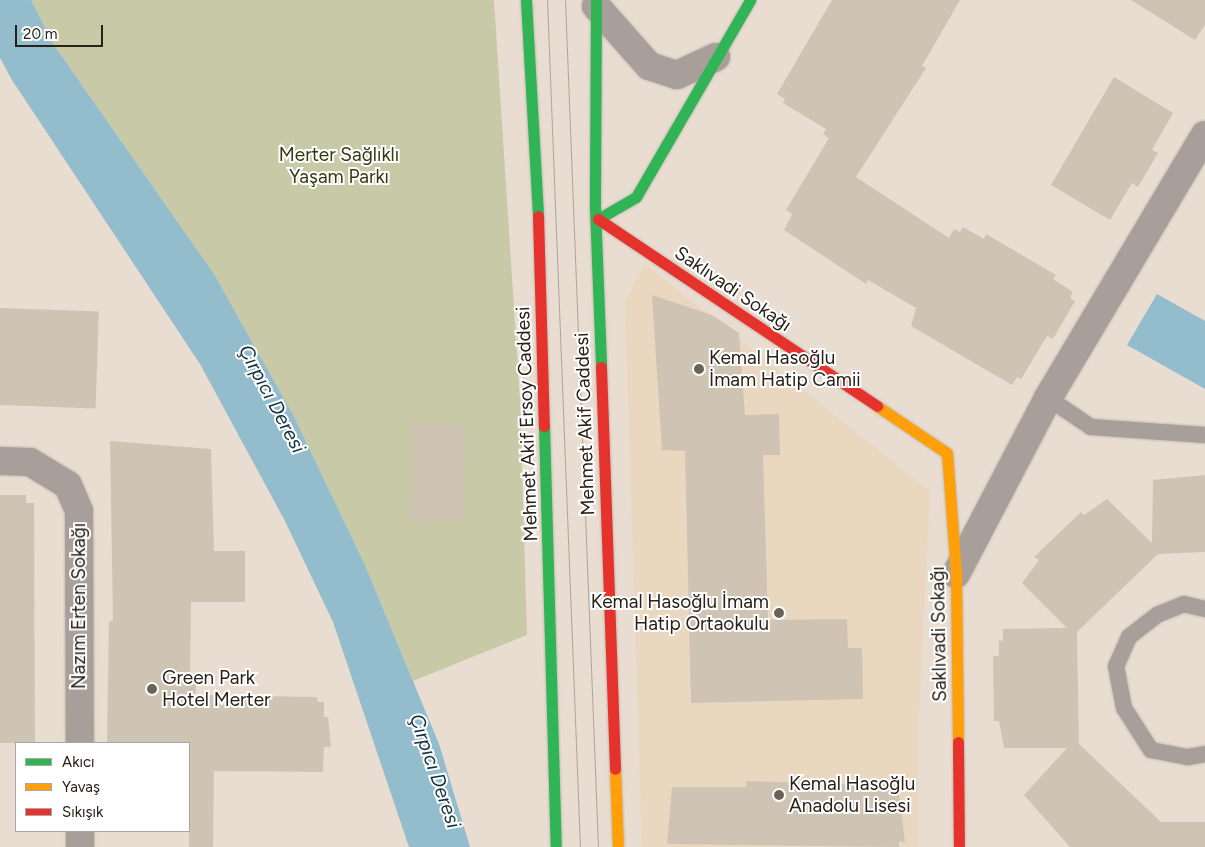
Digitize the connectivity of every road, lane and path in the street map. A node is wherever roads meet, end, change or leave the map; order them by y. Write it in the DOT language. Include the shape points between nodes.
graph roads {
  1 [pos="526,0"];
  2 [pos="750,0"];
  3 [pos="596,3"];
  4 [pos="716,57"];
  5 [pos="1205,135"];
  6 [pos="1048,398"];
  7 [pos="1205,436"];
  8 [pos="0,461"];
  9 [pos="956,574"];
  10 [pos="1205,609"];
  11 [pos="80,742"];
  12 [pos="1205,754"];
  13 [pos="80,832"];
  14 [pos="80,847"];
  15 [pos="556,847"];
  16 [pos="618,847"];
  17 [pos="959,847"];
  1 -- 15 [label="main road, Mehmet Akif Ersoy Caddesi" via="538,208"];
  2 -- 4 [label="main road, Saklıvadi Sokağı"];
  3 -- 4 [label="street" via="649,66 677,75"];
  3 -- 16 [label="main road, Mehmet Akif Caddesi" via="595,208"];
  4 -- 9 [label="main road, Saklıvadi Sokağı" via="636,197 598,219 947,453"];
  5 -- 6 [label="street"];
  6 -- 7 [label="lane" via="1091,427"];
  6 -- 9 [label="street"];
  8 -- 11 [label="street, Nazım Erten Sokağı" via="30,462 68,485 79,511"];
  9 -- 17 [label="main road, Saklıvadi Sokağı"];
  10 -- 12 [label="lane" via="1184,604 1157,615 1129,637 1116,666 1124,708 1151,750 1188,757"];
  13 -- 14 [label="street"];
}
